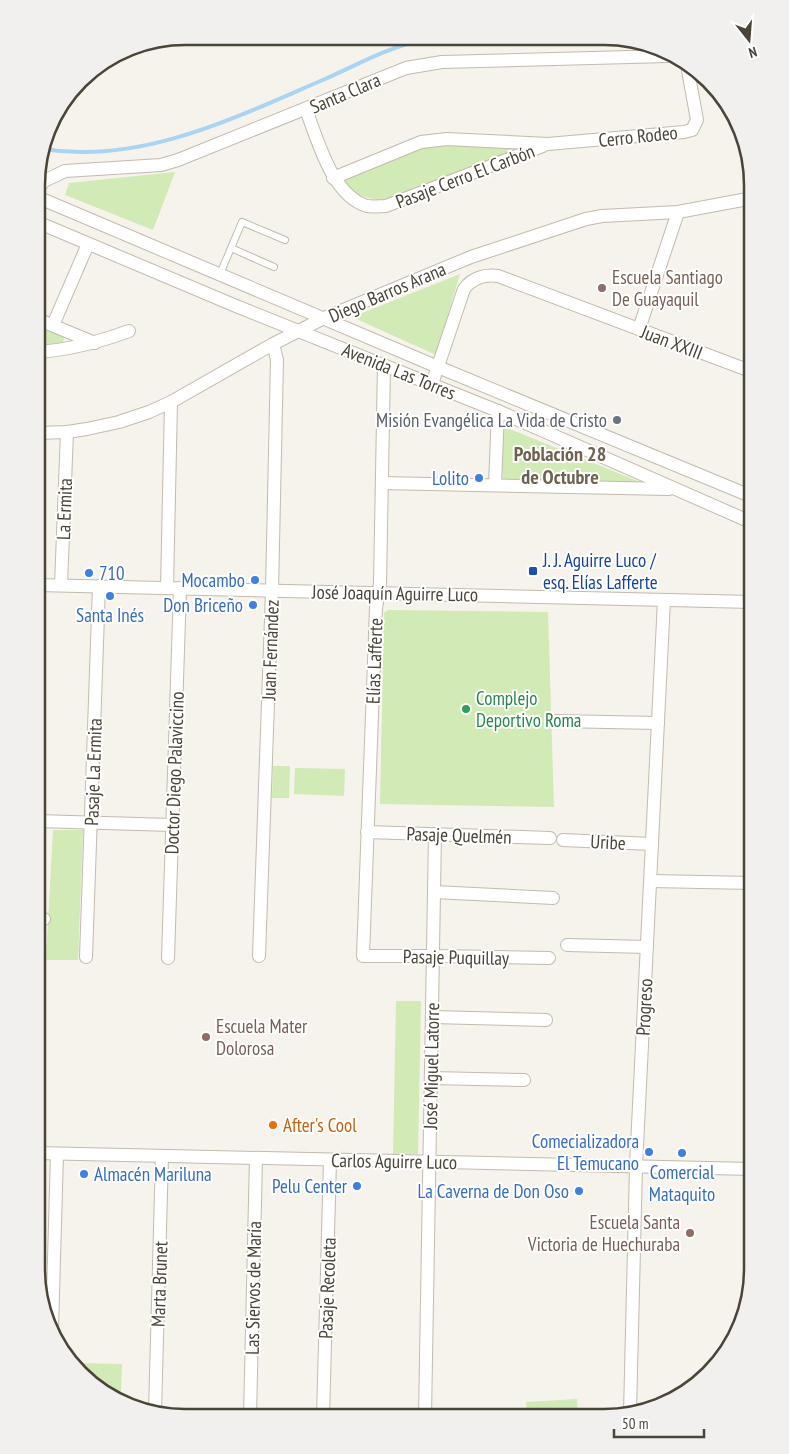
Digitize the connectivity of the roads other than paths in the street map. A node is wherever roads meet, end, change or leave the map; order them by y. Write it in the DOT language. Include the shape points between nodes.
graph roads {
  1 [pos="659,56"];
  2 [pos="688,73"];
  3 [pos="306,110"];
  4 [pos="548,144"];
  5 [pos="333,178"];
  6 [pos="45,180"];
  7 [pos="45,200"];
  8 [pos="744,200"];
  9 [pos="678,212"];
  10 [pos="45,225"];
  11 [pos="285,240"];
  12 [pos="88,244"];
  13 [pos="231,248"];
  14 [pos="274,266"];
  15 [pos="220,274"];
  16 [pos="245,285"];
  17 [pos="236,306"];
  18 [pos="324,318"];
  19 [pos="45,322"];
  20 [pos="53,326"];
  21 [pos="639,329"];
  22 [pos="129,331"];
  23 [pos="298,331"];
  24 [pos="95,343"];
  25 [pos="273,344"];
  26 [pos="45,352"];
  27 [pos="384,365"];
  28 [pos="438,367"];
  29 [pos="744,369"];
  30 [pos="432,384"];
  31 [pos="171,402"];
  32 [pos="498,411"];
  33 [pos="66,432"];
  34 [pos="45,433"];
  35 [pos="382,483"];
  36 [pos="495,486"];
  37 [pos="677,489"];
  38 [pos="744,493"];
  39 [pos="744,518"];
  40 [pos="45,585"];
  41 [pos="61,585"];
  42 [pos="99,586"];
  43 [pos="167,588"];
  44 [pos="180,588"];
  45 [pos="272,590"];
  46 [pos="378,593"];
  47 [pos="664,600"];
  48 [pos="744,602"];
  49 [pos="556,721"];
  50 [pos="658,723"];
  51 [pos="45,822"];
  52 [pos="91,823"];
  53 [pos="172,825"];
  54 [pos="367,832"];
  55 [pos="435,834"];
  56 [pos="556,839"];
  57 [pos="652,844"];
  58 [pos="651,881"];
  59 [pos="744,883"];
  60 [pos="434,892"];
  61 [pos="553,898"];
  62 [pos="567,945"];
  63 [pos="647,948"];
  64 [pos="259,956"];
  65 [pos="363,956"];
  66 [pos="433,956"];
  67 [pos="86,957"];
  68 [pos="168,958"];
  69 [pos="549,958"];
  70 [pos="432,1017"];
  71 [pos="546,1020"];
  72 [pos="431,1078"];
  73 [pos="524,1080"];
  74 [pos="45,1154"];
  75 [pos="57,1154"];
  76 [pos="162,1156"];
  77 [pos="256,1158"];
  78 [pos="330,1160"];
  79 [pos="429,1162"];
  80 [pos="636,1166"];
  81 [pos="744,1169"];
  82 [pos="52,1315"];
  83 [pos="155,1405"];
  84 [pos="630,1406"];
  85 [pos="250,1409"];
  86 [pos="323,1409"];
  87 [pos="425,1409"];
  1 -- 3 [label="street, Santa Clara" via="442,62 406,68"];
  2 -- 4 [label="street, Cerro Rodeo" via="697,120 692,130"];
  3 -- 5 [label="street"];
  3 -- 6 [label="street, Santa Clara" via="161,165 66,171"];
  4 -- 5 [label="street" via="447,139 421,142"];
  4 -- 5 [label="street, Pasaje Cerro El Carbón" via="386,206 368,206 354,200"];
  7 -- 15 [label="street, Avenida Las Torres"];
  8 -- 9 [label="street, Diego Barros Arana"];
  9 -- 18 [label="street, Diego Barros Arana" via="586,219 470,257"];
  9 -- 21 [label="street"];
  10 -- 12 [label="street, Avenida Las Torres"];
  11 -- 13 [label="lane" via="242,222"];
  12 -- 17 [label="street, Avenida Las Torres"];
  12 -- 20 [label="street"];
  13 -- 14 [label="lane"];
  13 -- 15 [label="lane"];
  15 -- 16 [label="street, Avenida Las Torres"];
  16 -- 17 [label="street"];
  16 -- 18 [label="street, Avenida Las Torres"];
  17 -- 23 [label="street, Avenida Las Torres"];
  18 -- 23 [label="street, Diego Barros Arana"];
  18 -- 28 [label="street, Avenida Las Torres"];
  19 -- 20 [label="street"];
  20 -- 24 [label="street"];
  21 -- 28 [label="street, Juan XXIII" via="489,275 470,282 464,289"];
  21 -- 29 [label="street, Juan XXIII"];
  22 -- 24 [label="street"];
  23 -- 25 [label="street, Diego Barros Arana"];
  23 -- 27 [label="street, Avenida Las Torres"];
  24 -- 26 [label="street"];
  25 -- 31 [label="street, Diego Barros Arana"];
  25 -- 45 [label="street, Juan Fernández" via="277,360"];
  27 -- 30 [label="street, Avenida Las Torres"];
  27 -- 35 [label="street, Elías Lafferte"];
  28 -- 30 [label="street"];
  28 -- 38 [label="street, Avenida Las Torres"];
  30 -- 32 [label="street, Avenida Las Torres"];
  31 -- 33 [label="street, Diego Barros Arana" via="119,422"];
  31 -- 43 [label="street"];
  32 -- 36 [label="street"];
  32 -- 37 [label="street, Avenida Las Torres"];
  33 -- 34 [label="street, Diego Barros Arana"];
  33 -- 41 [label="street, La Ermita"];
  35 -- 36 [label="street"];
  35 -- 46 [label="street, Elías Lafferte"];
  36 -- 37 [label="street"];
  37 -- 39 [label="street, Avenida Las Torres"];
  40 -- 41 [label="street, José Joaquín Aguirre Luco"];
  41 -- 42 [label="street, José Joaquín Aguirre Luco"];
  42 -- 43 [label="street, José Joaquín Aguirre Luco"];
  42 -- 52 [label="street, Pasaje La Ermita"];
  43 -- 44 [label="street, José Joaquín Aguirre Luco"];
  44 -- 45 [label="street, José Joaquín Aguirre Luco"];
  44 -- 53 [label="street, Doctor Diego Palaviccino"];
  45 -- 46 [label="street, José Joaquín Aguirre Luco"];
  45 -- 64 [label="street, Juan Fernández"];
  46 -- 47 [label="street, José Joaquín Aguirre Luco"];
  46 -- 54 [label="street, Elías Lafferte"];
  47 -- 48 [label="street, José Joaquín Aguirre Luco"];
  47 -- 50 [label="street, Progreso"];
  49 -- 50 [label="street"];
  50 -- 57 [label="street, Progreso"];
  51 -- 52 [label="street"];
  52 -- 53 [label="street"];
  52 -- 67 [label="street, Pasaje La Ermita"];
  53 -- 68 [label="street, Doctor Diego Palaviccino"];
  54 -- 55 [label="street, Pasaje Quelmén"];
  54 -- 65 [label="street, Elías Lafferte"];
  55 -- 56 [label="street, Pasaje Quelmén"];
  55 -- 60 [label="street, José Miguel Latorre"];
  56 -- 57 [label="street, Uribe"];
  57 -- 58 [label="street, Progreso"];
  58 -- 59 [label="street"];
  58 -- 63 [label="street, Progreso"];
  60 -- 61 [label="street"];
  60 -- 66 [label="street, José Miguel Latorre"];
  62 -- 63 [label="street"];
  63 -- 80 [label="street, Progreso"];
  65 -- 66 [label="street, Pasaje Puquillay"];
  66 -- 69 [label="street, Pasaje Puquillay"];
  66 -- 70 [label="street, José Miguel Latorre"];
  70 -- 71 [label="street"];
  70 -- 72 [label="street, José Miguel Latorre"];
  72 -- 73 [label="street"];
  72 -- 79 [label="street, José Miguel Latorre"];
  74 -- 75 [label="street, Carlos Aguirre Luco"];
  75 -- 76 [label="street, Carlos Aguirre Luco"];
  75 -- 82 [label="street"];
  76 -- 77 [label="street, Carlos Aguirre Luco"];
  76 -- 83 [label="street, Marta Brunet"];
  77 -- 78 [label="street, Carlos Aguirre Luco"];
  77 -- 85 [label="street, Las Siervos de María"];
  78 -- 79 [label="street, Carlos Aguirre Luco"];
  78 -- 86 [label="street, Pasaje Recoleta"];
  79 -- 80 [label="street, Carlos Aguirre Luco"];
  79 -- 87 [label="street, José Miguel Latorre"];
  80 -- 81 [label="street, Carlos Aguirre Luco"];
  80 -- 84 [label="street, Progreso"];
}
